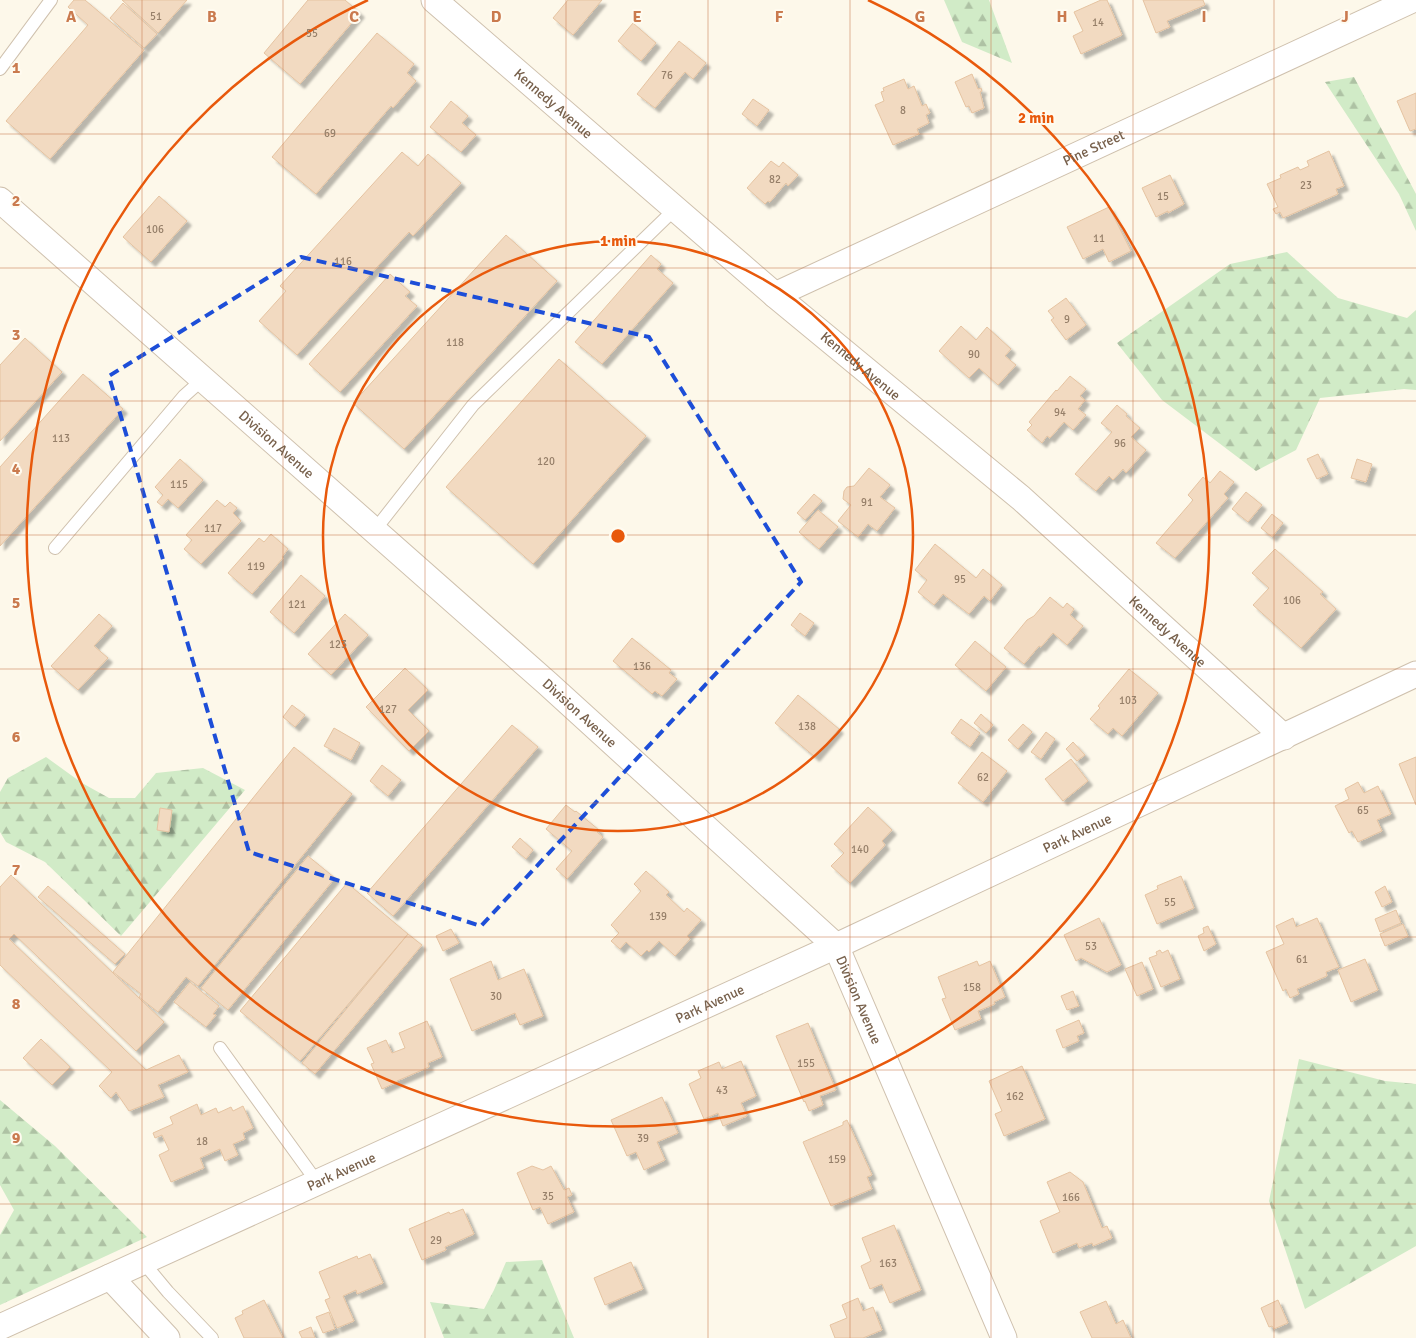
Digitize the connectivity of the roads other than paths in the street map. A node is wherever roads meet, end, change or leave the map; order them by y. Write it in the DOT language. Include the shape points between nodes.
graph roads {
  1 [pos="51,0"];
  2 [pos="434,0"];
  3 [pos="1412,0"];
  4 [pos="0,69"];
  5 [pos="0,200"];
  6 [pos="675,208"];
  7 [pos="774,295"];
  8 [pos="203,379"];
  9 [pos="374,531"];
  10 [pos="55,548"];
  11 [pos="1416,674"];
  12 [pos="1284,737"];
  13 [pos="836,946"];
  14 [pos="220,1048"];
  15 [pos="317,1182"];
  16 [pos="142,1262"];
  17 [pos="110,1277"];
  18 [pos="0,1327"];
  19 [pos="167,1338"];
  20 [pos="212,1338"];
  21 [pos="1004,1338"];
  1 -- 4 [label="lane"];
  2 -- 6 [label="street, Kennedy Avenue"];
  3 -- 7 [label="street, Pine Street"];
  5 -- 8 [label="street, Division Avenue"];
  6 -- 7 [label="street, Kennedy Avenue"];
  6 -- 9 [label="lane" via="473,405"];
  7 -- 12 [label="street, Kennedy Avenue" via="1021,498"];
  8 -- 9 [label="street, Division Avenue"];
  8 -- 10 [label="lane" via="184,396"];
  9 -- 13 [label="street, Division Avenue"];
  11 -- 12 [label="street, Park Avenue"];
  12 -- 13 [label="street, Park Avenue"];
  13 -- 15 [label="street, Park Avenue"];
  13 -- 21 [label="street, Division Avenue"];
  14 -- 15 [label="lane"];
  15 -- 16 [label="street, Park Avenue"];
  16 -- 17 [label="street, Park Avenue"];
  16 -- 20 [label="lane"];
  17 -- 18 [label="street, Park Avenue"];
  17 -- 19 [label="street"];
}
